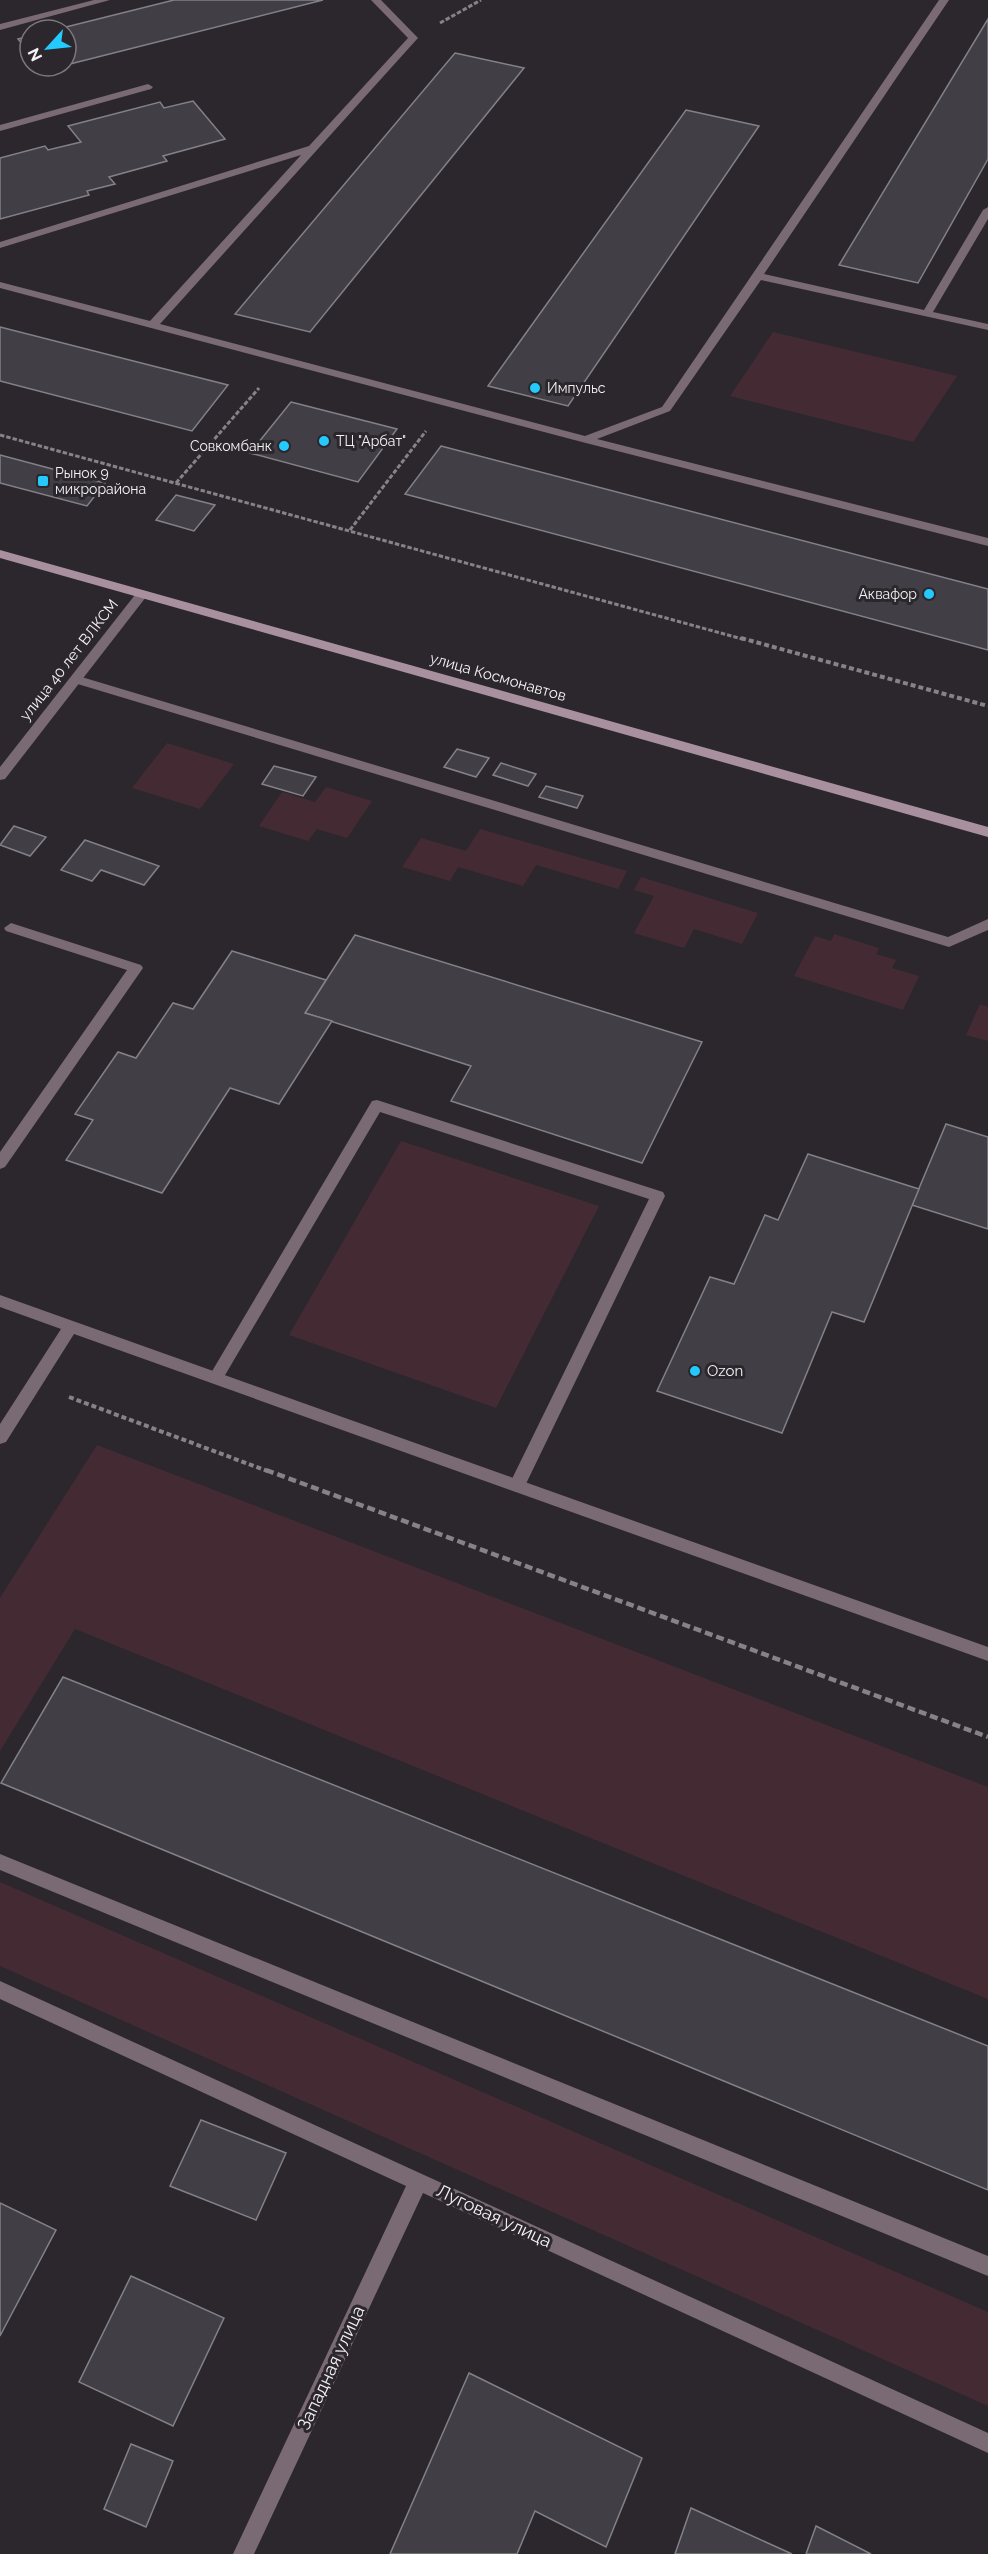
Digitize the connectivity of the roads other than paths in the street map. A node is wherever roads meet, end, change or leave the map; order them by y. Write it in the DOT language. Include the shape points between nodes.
graph roads {
  1 [pos="105,0"];
  2 [pos="376,0"];
  3 [pos="944,0"];
  4 [pos="0,27"];
  5 [pos="148,87"];
  6 [pos="0,128"];
  7 [pos="311,149"];
  8 [pos="988,210"];
  9 [pos="0,244"];
  10 [pos="758,276"];
  11 [pos="0,285"];
  12 [pos="927,314"];
  13 [pos="153,325"];
  14 [pos="988,327"];
  15 [pos="586,440"];
  16 [pos="988,542"];
  17 [pos="0,554"];
  18 [pos="142,594"];
  19 [pos="75,679"];
  20 [pos="0,776"];
  21 [pos="988,832"];
  22 [pos="988,924"];
  23 [pos="11,928"];
  24 [pos="0,1163"];
  25 [pos="0,1301"];
  26 [pos="70,1326"];
  27 [pos="216,1378"];
  28 [pos="0,1437"];
  29 [pos="517,1485"];
  30 [pos="988,1654"];
  31 [pos="0,1862"];
  32 [pos="0,1990"];
  33 [pos="418,2182"];
  34 [pos="988,2266"];
  35 [pos="988,2443"];
  36 [pos="243,2554"];
  1 -- 4 [label="street"];
  2 -- 7 [label="street" via="413,38"];
  3 -- 10 [label="street"];
  5 -- 6 [label="street"];
  7 -- 9 [label="street"];
  7 -- 13 [label="street"];
  8 -- 12 [label="street"];
  10 -- 12 [label="street"];
  10 -- 15 [label="street" via="666,409"];
  11 -- 13 [label="street"];
  12 -- 14 [label="street"];
  13 -- 15 [label="street"];
  15 -- 16 [label="street"];
  17 -- 18 [label="main road, улица Космонавтов"];
  18 -- 19 [label="street, улица 40 лет ВЛКСМ"];
  18 -- 21 [label="main road, улица Космонавтов"];
  19 -- 20 [label="street, улица 40 лет ВЛКСМ"];
  19 -- 22 [label="street" via="949,942"];
  23 -- 24 [label="street" via="136,968"];
  25 -- 26 [label="street"];
  26 -- 27 [label="street"];
  26 -- 28 [label="street"];
  27 -- 29 [label="street"];
  27 -- 29 [label="street" via="377,1105 658,1196"];
  29 -- 30 [label="street"];
  31 -- 34 [label="street"];
  32 -- 33 [label="street, Луговая улица"];
  33 -- 35 [label="street, Луговая улица"];
  33 -- 36 [label="street, Западная улица"];
}
